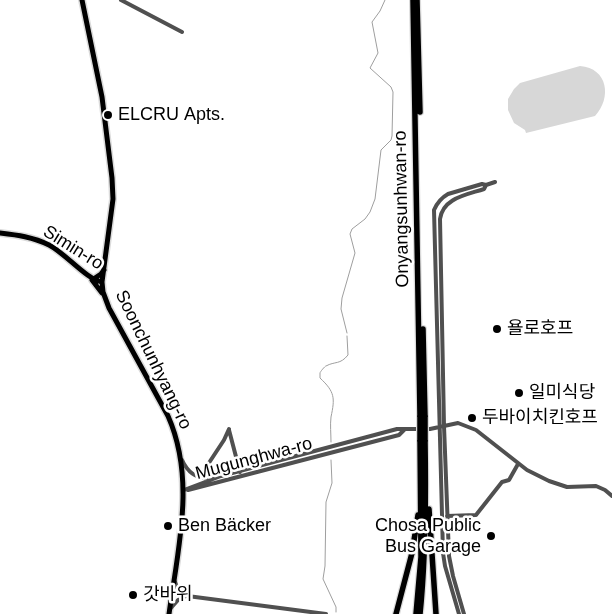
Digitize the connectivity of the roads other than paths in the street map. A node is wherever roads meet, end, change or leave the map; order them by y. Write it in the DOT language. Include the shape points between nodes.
graph roads {
  1 [pos="82,0"];
  2 [pos="121,0"];
  3 [pos="413,0"];
  4 [pos="417,0"];
  5 [pos="182,32"];
  6 [pos="495,182"];
  7 [pos="486,185"];
  8 [pos="0,233"];
  9 [pos="104,269"];
  10 [pos="92,280"];
  11 [pos="102,282"];
  12 [pos="105,297"];
  13 [pos="422,417"];
  14 [pos="441,426"];
  15 [pos="404,430"];
  16 [pos="423,440"];
  17 [pos="182,460"];
  18 [pos="518,464"];
  19 [pos="240,471"];
  20 [pos="221,476"];
  21 [pos="242,476"];
  22 [pos="199,478"];
  23 [pos="426,488"];
  24 [pos="184,490"];
  25 [pos="612,496"];
  26 [pos="421,503"];
  27 [pos="447,516"];
  28 [pos="174,577"];
  29 [pos="172,594"];
  30 [pos="186,596"];
  31 [pos="395,612"];
  32 [pos="169,613"];
  33 [pos="326,614"];
  34 [pos="416,614"];
  35 [pos="420,614"];
  36 [pos="436,614"];
  37 [pos="459,614"];
  38 [pos="464,614"];
  1 -- 9 [label="main road, Soonchunhyang-ro" via="102,97 112,178 113,199"];
  2 -- 5 [label="street"];
  3 -- 13 [label="highway, Onyangsunhwan-ro"];
  4 -- 13 [label="highway, Onyangsunhwan-ro"];
  6 -- 7 [label="street"];
  7 -- 14 [label="street" via="484,189 451,200 441,211"];
  7 -- 14 [label="street" via="444,196 434,210"];
  8 -- 10 [label="main road, Simin-ro" via="49,245"];
  9 -- 10 [label="main road"];
  9 -- 11 [label="main road, Soonchunhyang-ro"];
  10 -- 11 [label="main road, Simin-ro"];
  10 -- 12 [label="main road"];
  11 -- 12 [label="main road, Soonchunhyang-ro"];
  12 -- 17 [label="main road, Soonchunhyang-ro" via="168,416"];
  13 -- 16 [label="highway, bridge"];
  14 -- 15 [label="street, Mugunghwa-ro"];
  14 -- 18 [label="street, Mugunghwa-ro" via="458,424 476,430"];
  14 -- 27 [label="street"];
  14 -- 37 [label="street" via="443,552"];
  15 -- 19 [label="street, Mugunghwa-ro" via="397,429"];
  15 -- 21 [label="street, Mugunghwa-ro" via="399,435"];
  16 -- 23 [label="highway"];
  16 -- 26 [label="highway"];
  17 -- 22 [label="street" via="187,470"];
  17 -- 24 [label="main road, Soonchunhyang-ro"];
  18 -- 25 [label="street, Mugunghwa-ro" via="561,486 596,486"];
  18 -- 27 [label="street" via="509,480 502,482 476,515"];
  19 -- 20 [label="street, Mugunghwa-ro"];
  19 -- 21 [label="street"];
  19 -- 22 [label="street" via="229,429"];
  20 -- 22 [label="street"];
  20 -- 24 [label="street, Mugunghwa-ro"];
  21 -- 24 [label="street, Mugunghwa-ro"];
  23 -- 35 [label="highway"];
  23 -- 36 [label="highway"];
  24 -- 28 [label="main road, Soonchunhyang-ro"];
  26 -- 31 [label="highway" via="412,553"];
  26 -- 34 [label="highway"];
  27 -- 38 [label="street" via="450,566"];
  28 -- 29 [label="main road, Soonchunhyang-ro"];
  28 -- 30 [label="street" via="178,590"];
  29 -- 30 [label="street"];
  29 -- 32 [label="main road, Soonchunhyang-ro"];
  30 -- 32 [label="street" via="178,600"];
  30 -- 33 [label="street"];
}
